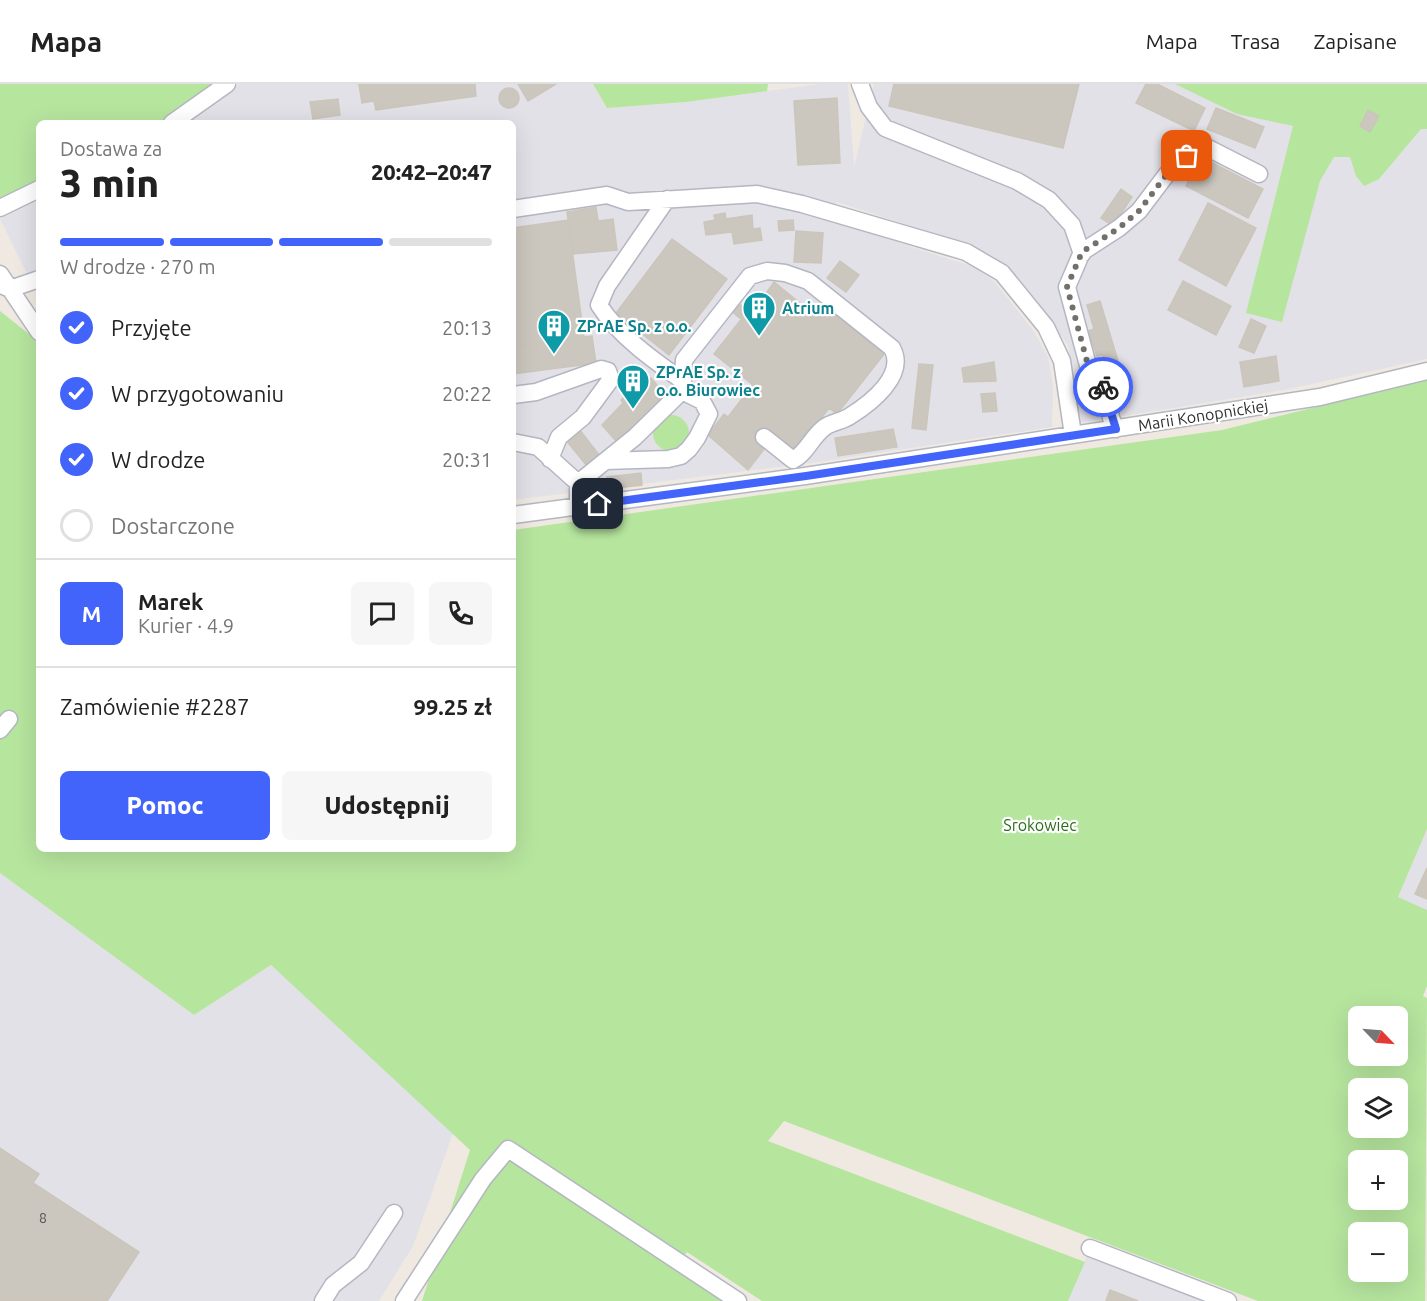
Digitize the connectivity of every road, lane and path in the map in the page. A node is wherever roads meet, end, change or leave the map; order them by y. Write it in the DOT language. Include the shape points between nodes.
graph roads {
  1 [pos="227,84"];
  2 [pos="860,84"];
  3 [pos="176,120"];
  4 [pos="1259,174"];
  5 [pos="36,190"];
  6 [pos="667,199"];
  7 [pos="0,208"];
  8 [pos="516,209"];
  9 [pos="1082,254"];
  10 [pos="0,273"];
  11 [pos="36,280"];
  12 [pos="5,287"];
  13 [pos="36,328"];
  14 [pos="1427,371"];
  15 [pos="683,386"];
  16 [pos="516,395"];
  17 [pos="1116,429"];
  18 [pos="1073,435"];
  19 [pos="764,437"];
  20 [pos="516,443"];
  21 [pos="550,459"];
  22 [pos="605,461"];
  23 [pos="578,483"];
  24 [pos="578,507"];
  25 [pos="516,515"];
  26 [pos="394,1213"];
  27 [pos="1090,1248"];
  28 [pos="323,1301"];
  29 [pos="404,1301"];
  30 [pos="738,1301"];
  31 [pos="1228,1301"];
  1 -- 3 [label="street"];
  2 -- 9 [label="street" via="869,106 885,128 1017,181 1049,200 1072,225"];
  4 -- 9 [label="street" via="1208,148 1187,156 1170,170 1139,211"];
  5 -- 7 [label="street"];
  6 -- 8 [label="street" via="628,202 607,195"];
  6 -- 15 [label="street" via="607,286 599,305 608,318"];
  6 -- 18 [label="street" via="758,194 966,252 1002,273 1046,327 1062,361"];
  9 -- 17 [label="street" via="1067,287 1069,302 1089,369 1107,392"];
  10 -- 12 [label="street"];
  11 -- 12 [label="street"];
  12 -- 13 [label="street"];
  14 -- 17 [label="street, Marii Konopnickiej" via="1320,397"];
  15 -- 19 [label="street" via="684,360 750,276 767,271 808,281 892,348 897,362 889,381 850,416 825,427 800,457 793,460"];
  15 -- 22 [label="street" via="635,437"];
  15 -- 22 [label="street" via="702,401 709,414 689,449 668,459"];
  16 -- 21 [label="street" via="536,392 601,369 608,371 611,379 601,395 559,437"];
  17 -- 18 [label="street, Marii Konopnickiej"];
  18 -- 24 [label="street, Marii Konopnickiej"];
  20 -- 21 [label="street" via="538,447"];
  21 -- 23 [label="street"];
  22 -- 23 [label="street"];
  23 -- 24 [label="street"];
  24 -- 25 [label="street, Marii Konopnickiej"];
  26 -- 28 [label="street" via="361,1263 333,1285"];
  27 -- 31 [label="street"];
  29 -- 30 [label="street" via="483,1179 508,1149"];
}
